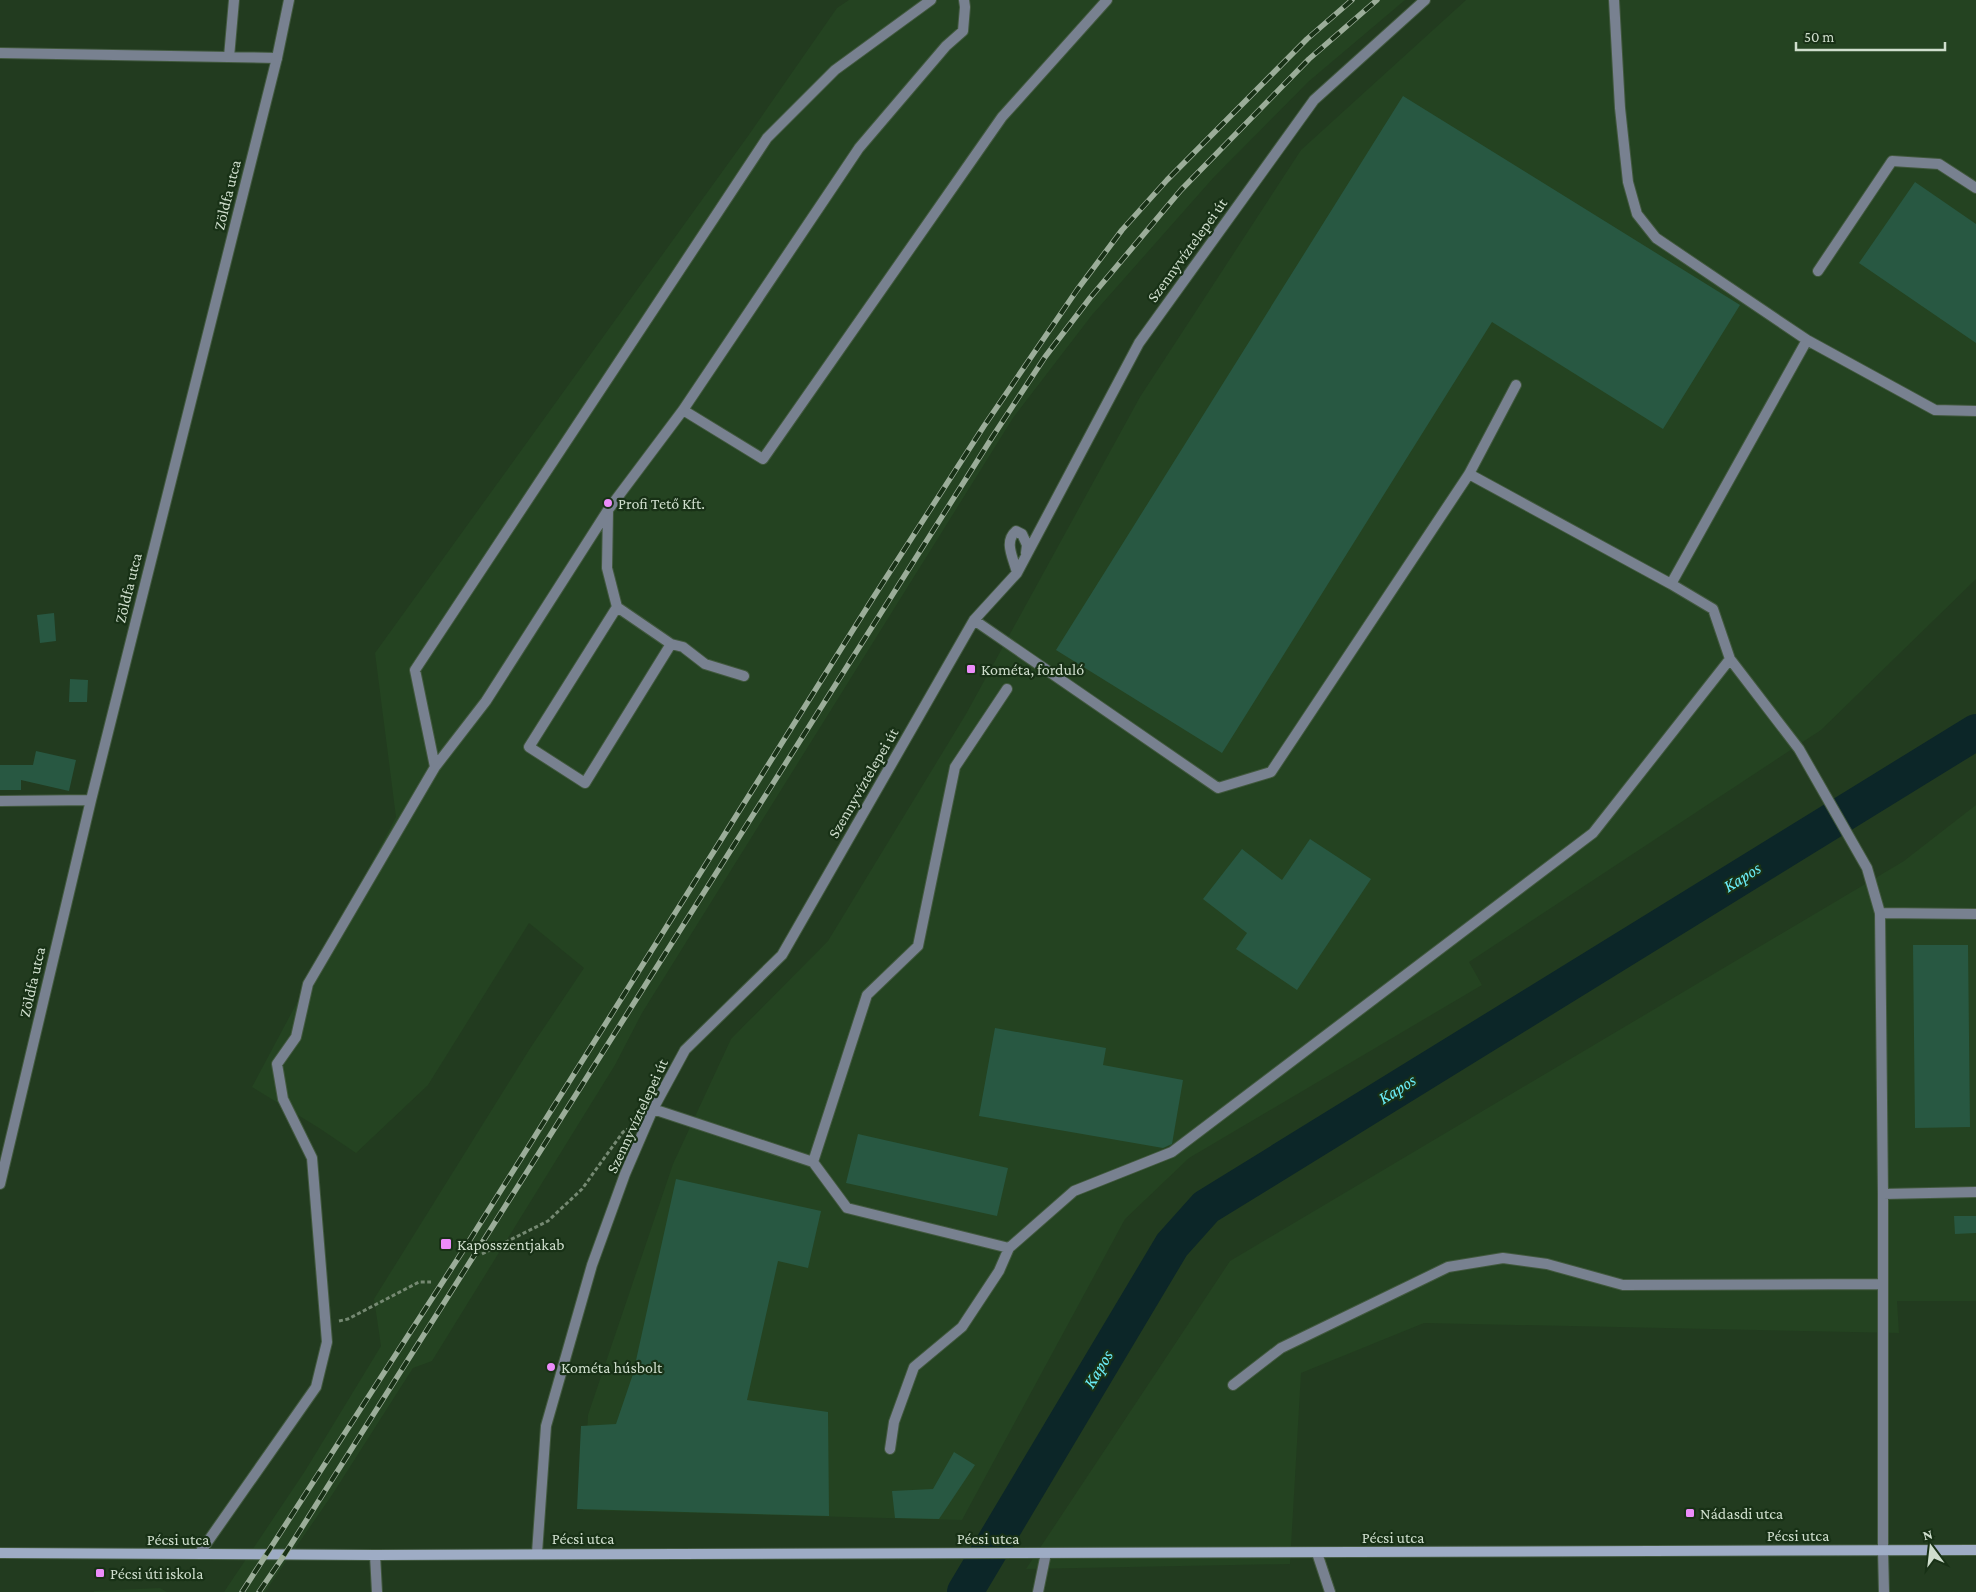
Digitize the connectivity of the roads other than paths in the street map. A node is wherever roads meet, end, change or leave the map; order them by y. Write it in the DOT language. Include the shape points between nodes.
graph roads {
  1 [pos="234,0"];
  2 [pos="289,0"];
  3 [pos="930,0"];
  4 [pos="964,0"];
  5 [pos="1107,0"];
  6 [pos="1425,0"];
  7 [pos="1614,0"];
  8 [pos="0,53"];
  9 [pos="229,57"];
  10 [pos="277,58"];
  11 [pos="1976,188"];
  12 [pos="1818,271"];
  13 [pos="1807,340"];
  14 [pos="1516,386"];
  15 [pos="683,410"];
  16 [pos="1976,411"];
  17 [pos="1469,474"];
  18 [pos="608,510"];
  19 [pos="1025,557"];
  20 [pos="1017,573"];
  21 [pos="1671,584"];
  22 [pos="617,607"];
  23 [pos="974,620"];
  24 [pos="671,644"];
  25 [pos="1730,659"];
  26 [pos="744,676"];
  27 [pos="1007,690"];
  28 [pos="435,766"];
  29 [pos="90,800"];
  30 [pos="0,801"];
  31 [pos="1880,913"];
  32 [pos="1976,914"];
  33 [pos="653,1109"];
  34 [pos="813,1162"];
  35 [pos="0,1184"];
  36 [pos="1976,1192"];
  37 [pos="1883,1194"];
  38 [pos="1009,1248"];
  39 [pos="1883,1284"];
  40 [pos="1233,1385"];
  41 [pos="890,1449"];
  42 [pos="1883,1550"];
  43 [pos="1976,1550"];
  44 [pos="1317,1552"];
  45 [pos="0,1553"];
  46 [pos="537,1553"];
  47 [pos="1046,1553"];
  48 [pos="199,1554"];
  49 [pos="375,1555"];
  50 [pos="376,1592"];
  51 [pos="1038,1592"];
  52 [pos="1330,1592"];
  53 [pos="1884,1592"];
  1 -- 9 [label="street"];
  2 -- 10 [label="street, Zöldfa utca"];
  3 -- 28 [label="street" via="835,70 767,138 415,670"];
  4 -- 15 [label="street" via="963,31 946,46 859,148"];
  5 -- 15 [label="street" via="1002,117 763,459"];
  6 -- 19 [label="street, Szennyvíztelepei út" via="1314,100 1139,343"];
  7 -- 13 [label="street" via="1620,108 1628,182 1637,214 1656,238"];
  8 -- 9 [label="street"];
  9 -- 10 [label="street"];
  10 -- 29 [label="street, Zöldfa utca"];
  11 -- 12 [label="street" via="1939,164 1892,161"];
  13 -- 16 [label="street" via="1935,410"];
  13 -- 21 [label="street"];
  14 -- 17 [label="street"];
  15 -- 18 [label="street"];
  17 -- 21 [label="street"];
  17 -- 23 [label="street" via="1271,772 1218,788"];
  18 -- 22 [label="street" via="607,568"];
  18 -- 28 [label="street" via="486,701"];
  19 -- 20 [label="street, Szennyvíztelepei út"];
  19 -- 20 [label="street" via="1027,545 1022,534 1016,531 1009,543"];
  20 -- 23 [label="street"];
  21 -- 25 [label="street" via="1713,609"];
  22 -- 24 [label="street"];
  22 -- 24 [label="street" via="528,747 585,783"];
  23 -- 33 [label="street, Szennyvíztelepei út" via="782,955 685,1050"];
  24 -- 26 [label="street" via="682,646 705,664"];
  25 -- 31 [label="street" via="1799,749 1867,868"];
  25 -- 38 [label="street" via="1594,833 1172,1152 1074,1191"];
  27 -- 34 [label="street" via="955,767 918,946 867,995"];
  28 -- 48 [label="street" via="308,984 296,1037 278,1064 283,1099 312,1158 328,1342 316,1387"];
  29 -- 30 [label="street"];
  29 -- 35 [label="street, Zöldfa utca"];
  31 -- 32 [label="street"];
  31 -- 37 [label="street"];
  33 -- 34 [label="street"];
  33 -- 46 [label="street, Szennyvíztelepei út" via="624,1174 592,1266 546,1426"];
  34 -- 38 [label="street" via="847,1208"];
  36 -- 37 [label="street"];
  37 -- 39 [label="street"];
  38 -- 41 [label="street" via="1000,1270 962,1327 914,1367 894,1422"];
  39 -- 40 [label="street" via="1624,1285 1547,1264 1503,1258 1448,1267 1281,1348"];
  39 -- 42 [label="street"];
  42 -- 43 [label="street, Pécsi utca"];
  42 -- 44 [label="street, Pécsi utca"];
  42 -- 53 [label="street"];
  44 -- 47 [label="street, Pécsi utca"];
  44 -- 52 [label="street"];
  45 -- 48 [label="street, Pécsi utca"];
  46 -- 47 [label="street, Pécsi utca"];
  46 -- 49 [label="street, Pécsi utca"];
  47 -- 51 [label="street"];
  48 -- 49 [label="street, Pécsi utca"];
  49 -- 50 [label="street"];
}
